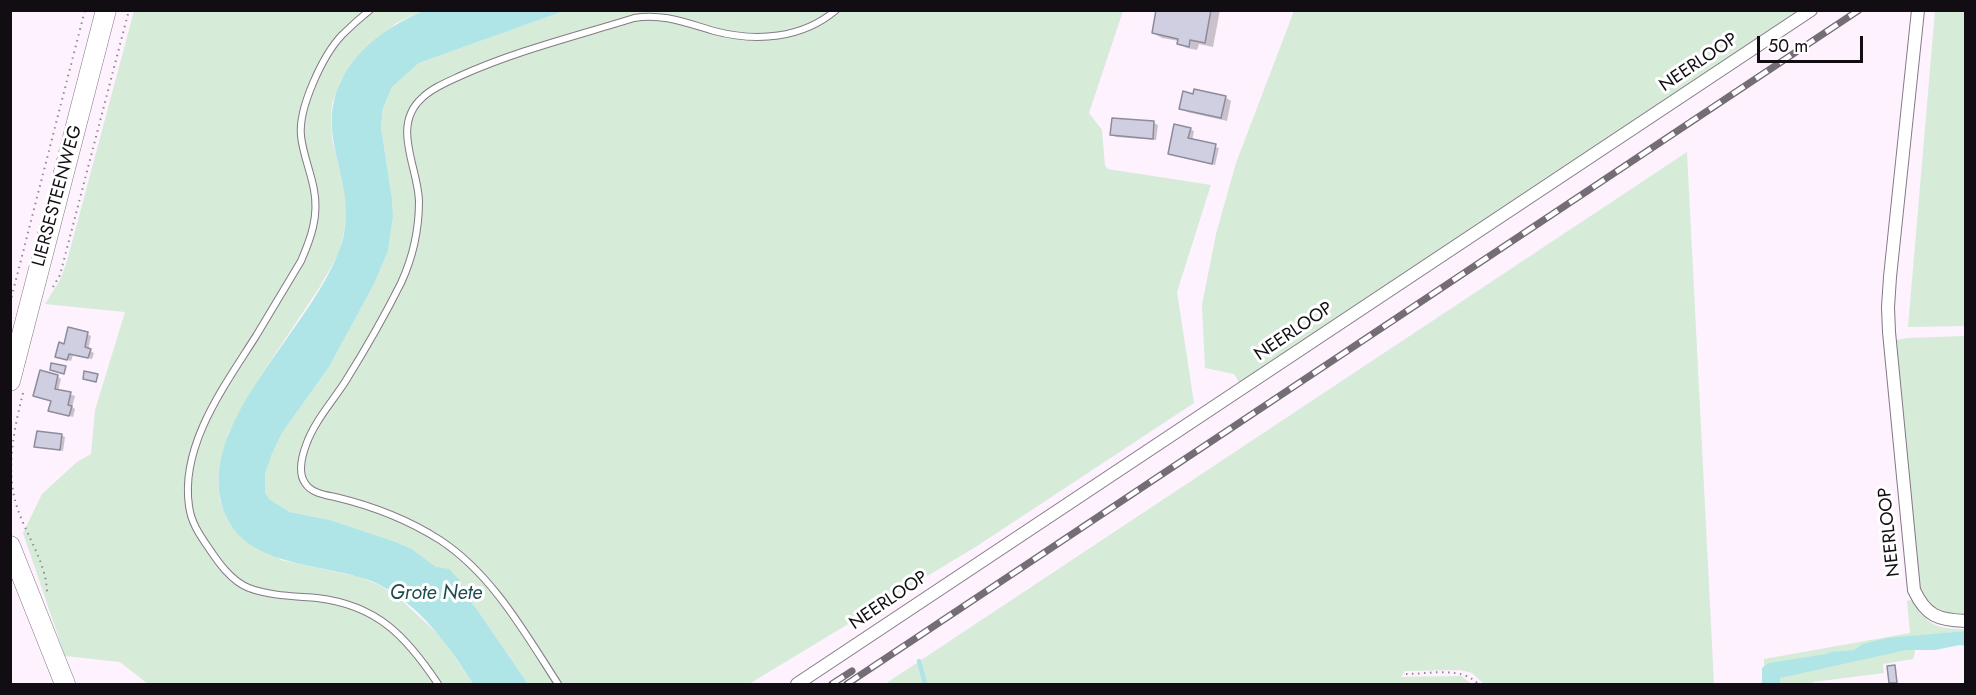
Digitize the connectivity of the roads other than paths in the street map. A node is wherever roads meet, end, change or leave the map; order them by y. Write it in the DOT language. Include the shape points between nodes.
graph roads {
  1 [pos="106,10"];
  2 [pos="370,10"];
  3 [pos="836,10"];
  4 [pos="1811,10"];
  5 [pos="1918,10"];
  6 [pos="17,386"];
  7 [pos="10,546"];
  8 [pos="1965,621"];
  9 [pos="65,684"];
  10 [pos="438,684"];
  11 [pos="558,684"];
  12 [pos="797,684"];
  1 -- 6 [label="main road, LIERSESTEENWEG"];
  2 -- 10 [label="lane" via="341,36 327,55 310,92 300,134 316,207 309,243 201,432 192,459 189,507 195,527 233,578 267,593 343,602 363,610 406,640"];
  3 -- 11 [label="lane" via="808,27 767,38 733,35 673,18 634,18 476,69 422,97 408,117 406,130 419,198 409,263 371,339 306,445 301,475 315,492 402,518 463,557 484,578"];
  4 -- 12 [label="street, NEERLOOP"];
  5 -- 8 [label="street, NEERLOOP" via="1890,277 1889,332 1914,590 1932,614"];
  7 -- 9 [label="main road"];
}
